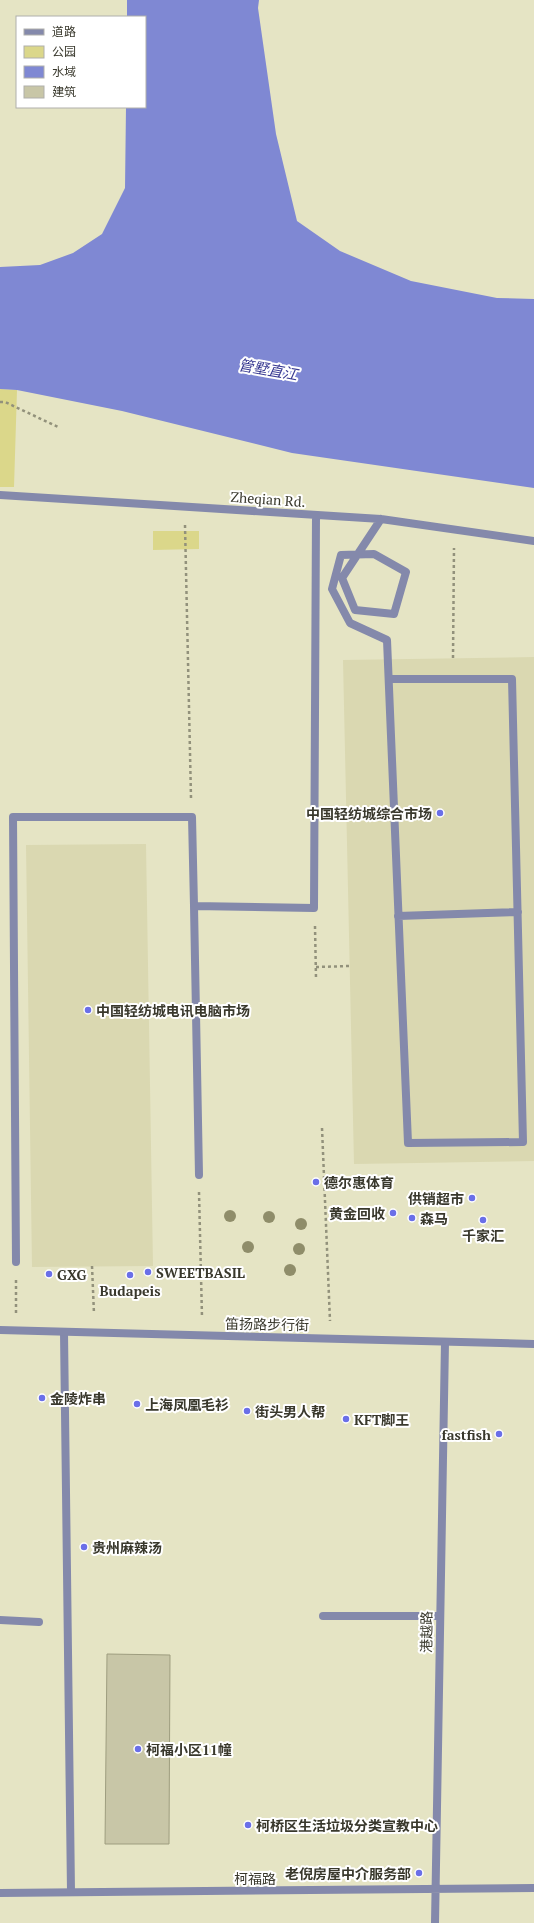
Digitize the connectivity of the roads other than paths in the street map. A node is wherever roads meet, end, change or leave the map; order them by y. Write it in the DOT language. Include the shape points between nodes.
graph roads {
  1 [pos="0,495"];
  2 [pos="316,515"];
  3 [pos="381,520"];
  4 [pos="534,541"];
  5 [pos="389,679"];
  6 [pos="194,906"];
  7 [pos="518,912"];
  8 [pos="398,916"];
  9 [pos="199,1175"];
  10 [pos="16,1262"];
  11 [pos="0,1330"];
  12 [pos="64,1332"];
  13 [pos="444,1342"];
  14 [pos="534,1344"];
  15 [pos="323,1616"];
  16 [pos="439,1616"];
  17 [pos="0,1620"];
  18 [pos="40,1622"];
  19 [pos="534,1888"];
  20 [pos="435,1889"];
  21 [pos="70,1892"];
  22 [pos="0,1893"];
  23 [pos="435,1923"];
  1 -- 2 [label="street, Zheqian Rd."];
  2 -- 3 [label="street, Zheqian Rd."];
  2 -- 6 [label="street" via="314,908"];
  3 -- 4 [label="street, Zheqian Rd."];
  3 -- 5 [label="street" via="359,552 355,558 342,578 356,610 394,614 406,572 374,554 368,554 361,554 354,554 341,555 332,589 350,623 387,640"];
  5 -- 7 [label="street" via="512,679"];
  5 -- 8 [label="street"];
  6 -- 9 [label="street"];
  6 -- 10 [label="street" via="192,817 13,817"];
  7 -- 8 [label="street"];
  7 -- 8 [label="street" via="523,1142 408,1143"];
  11 -- 12 [label="street, 笛扬路步行街"];
  12 -- 13 [label="street, 笛扬路步行街"];
  12 -- 21 [label="street"];
  13 -- 14 [label="street, 笛扬路步行街"];
  13 -- 16 [label="street, 港越路"];
  15 -- 16 [label="street"];
  16 -- 20 [label="street, 港越路"];
  17 -- 18 [label="street"];
  19 -- 20 [label="street, 柯福路"];
  20 -- 21 [label="street, 柯福路"];
  20 -- 23 [label="street, 港越路"];
  21 -- 22 [label="street, 柯福路"];
}
